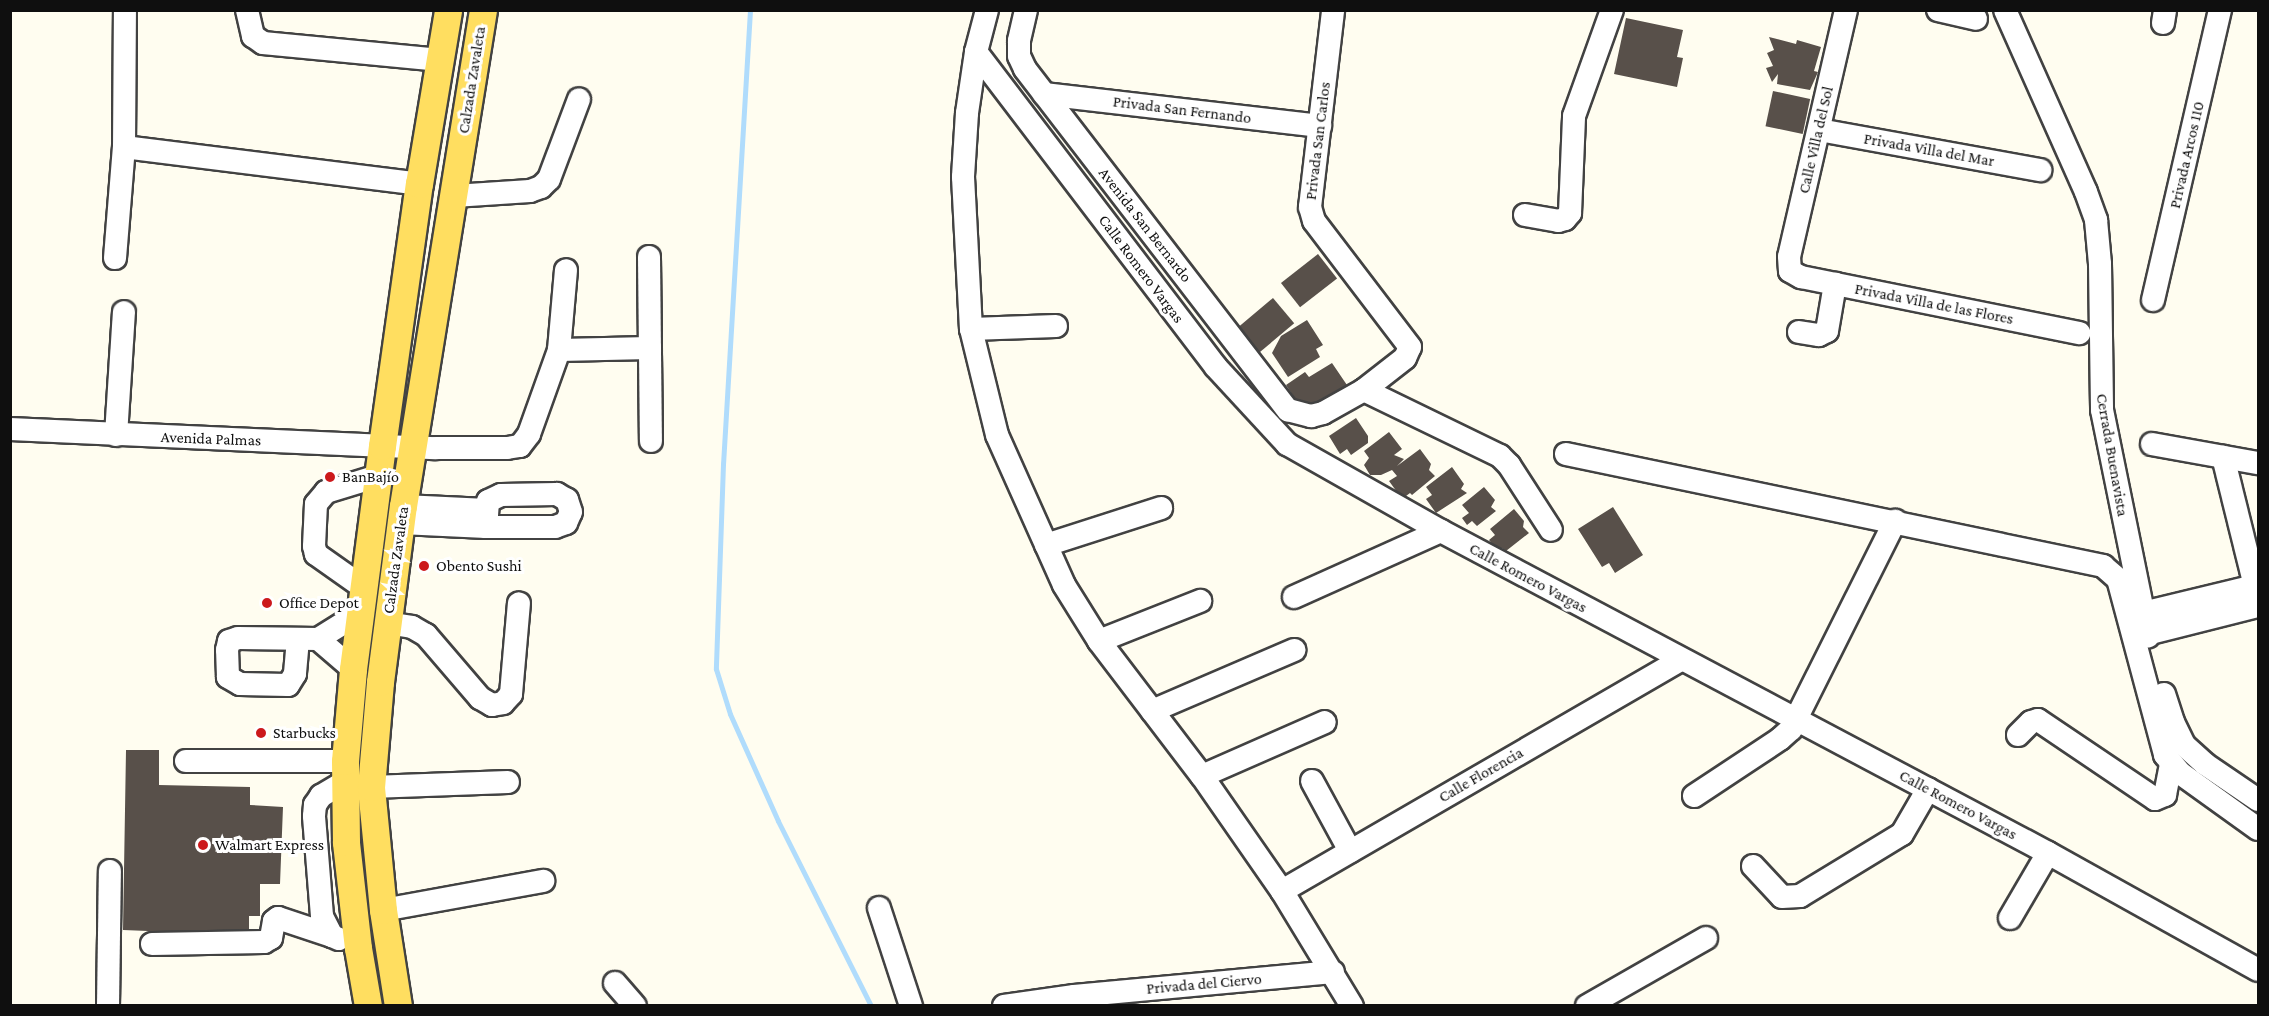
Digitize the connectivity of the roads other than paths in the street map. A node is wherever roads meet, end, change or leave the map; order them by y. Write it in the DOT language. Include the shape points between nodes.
graph roads {
  1 [pos="125,10"];
  2 [pos="247,10"];
  3 [pos="448,10"];
  4 [pos="483,10"];
  5 [pos="987,10"];
  6 [pos="1026,10"];
  7 [pos="1333,10"];
  8 [pos="1612,10"];
  9 [pos="1846,10"];
  10 [pos="1938,10"];
  11 [pos="2005,10"];
  12 [pos="2220,10"];
  13 [pos="1976,19"];
  14 [pos="976,52"];
  15 [pos="440,60"];
  16 [pos="1044,94"];
  17 [pos="579,99"];
  18 [pos="1320,126"];
  19 [pos="1819,130"];
  20 [pos="124,147"];
  21 [pos="2040,170"];
  22 [pos="419,184"];
  23 [pos="454,196"];
  24 [pos="1525,215"];
  25 [pos="649,257"];
  26 [pos="115,258"];
  27 [pos="566,270"];
  28 [pos="1790,271"];
  29 [pos="1835,284"];
  30 [pos="2153,300"];
  31 [pos="124,312"];
  32 [pos="1056,326"];
  33 [pos="971,329"];
  34 [pos="1799,332"];
  35 [pos="2079,333"];
  36 [pos="650,348"];
  37 [pos="560,350"];
  38 [pos="1364,390"];
  39 [pos="10,429"];
  40 [pos="116,435"];
  41 [pos="651,441"];
  42 [pos="2152,444"];
  43 [pos="382,446"];
  44 [pos="412,447"];
  45 [pos="1566,454"];
  46 [pos="2223,457"];
  47 [pos="2259,463"];
  48 [pos="378,476"];
  49 [pos="1161,508"];
  50 [pos="402,515"];
  51 [pos="486,518"];
  52 [pos="1895,521"];
  53 [pos="1551,530"];
  54 [pos="1441,531"];
  55 [pos="1046,545"];
  56 [pos="2123,570"];
  57 [pos="1294,597"];
  58 [pos="362,600"];
  59 [pos="1200,601"];
  60 [pos="519,603"];
  61 [pos="2259,606"];
  62 [pos="387,623"];
  63 [pos="2145,623"];
  64 [pos="1099,641"];
  65 [pos="1294,650"];
  66 [pos="1681,660"];
  67 [pos="353,669"];
  68 [pos="1152,711"];
  69 [pos="1796,719"];
  70 [pos="1325,722"];
  71 [pos="2018,735"];
  72 [pos="186,761"];
  73 [pos="2171,765"];
  74 [pos="344,772"];
  75 [pos="1202,776"];
  76 [pos="1311,781"];
  77 [pos="508,782"];
  78 [pos="371,787"];
  79 [pos="1928,789"];
  80 [pos="1694,796"];
  81 [pos="2259,800"];
  82 [pos="2259,830"];
  83 [pos="1350,851"];
  84 [pos="2048,853"];
  85 [pos="1753,866"];
  86 [pos="110,871"];
  87 [pos="543,881"];
  88 [pos="1282,891"];
  89 [pos="879,908"];
  90 [pos="383,910"];
  91 [pos="2010,918"];
  92 [pos="332,936"];
  93 [pos="1706,938"];
  94 [pos="152,945"];
  95 [pos="358,948"];
  96 [pos="2259,970"];
  97 [pos="1333,972"];
  98 [pos="615,982"];
  99 [pos="1076,1000"];
  100 [pos="108,1005"];
  101 [pos="368,1005"];
  102 [pos="398,1005"];
  103 [pos="635,1005"];
  104 [pos="911,1005"];
  105 [pos="1004,1005"];
  106 [pos="1352,1005"];
  107 [pos="1587,1005"];
  1 -- 20 [label="street"];
  2 -- 15 [label="street" via="253,36 263,43"];
  3 -- 15 [label="main road, Calzada Zavaleta"];
  4 -- 23 [label="main road, Calzada Zavaleta"];
  5 -- 14 [label="street"];
  6 -- 16 [label="street, Avenida San Bernardo" via="1019,56"];
  7 -- 18 [label="street, Privada San Carlos"];
  8 -- 24 [label="street" via="1574,116 1570,213 1558,221"];
  9 -- 19 [label="street, Calle Villa del Sol"];
  10 -- 13 [label="street"];
  11 -- 56 [label="street, Cerrada Buenavista" via="2096,220 2101,397"];
  12 -- 30 [label="street, Privada Arcos 110"];
  14 -- 33 [label="street" via="966,113 963,177"];
  14 -- 54 [label="street, Calle Romero Vargas" via="1216,367 1280,437"];
  15 -- 22 [label="main road, Calzada Zavaleta"];
  16 -- 18 [label="street, Privada San Fernando"];
  16 -- 38 [label="street, Avenida San Bernardo" via="1288,410 1311,416 1323,413"];
  17 -- 23 [label="street" via="549,179 541,187"];
  18 -- 38 [label="street, Privada San Carlos" via="1310,207 1314,221 1410,346 1405,358"];
  19 -- 21 [label="street, Privada Villa del Mar"];
  19 -- 28 [label="street, Calle Villa del Sol"];
  20 -- 22 [label="street"];
  20 -- 26 [label="street"];
  22 -- 43 [label="main road, Calzada Zavaleta"];
  23 -- 44 [label="main road, Calzada Zavaleta"];
  25 -- 36 [label="street"];
  27 -- 37 [label="street"];
  28 -- 29 [label="street, Privada Villa de las Flores"];
  29 -- 34 [label="street" via="1827,331 1819,335"];
  29 -- 35 [label="street, Privada Villa de las Flores"];
  31 -- 40 [label="street"];
  32 -- 33 [label="street"];
  33 -- 55 [label="street" via="997,435"];
  36 -- 37 [label="street"];
  36 -- 41 [label="street"];
  37 -- 44 [label="street, Avenida Palmas" via="529,434 520,446"];
  38 -- 53 [label="street" via="1500,456"];
  39 -- 40 [label="street, Avenida Palmas"];
  40 -- 43 [label="street, Avenida Palmas"];
  42 -- 46 [label="street"];
  43 -- 44 [label="street, Avenida Palmas"];
  43 -- 48 [label="main road, Calzada Zavaleta"];
  44 -- 50 [label="main road, Calzada Zavaleta"];
  45 -- 52 [label="street"];
  46 -- 47 [label="street"];
  46 -- 63 [label="street" via="2255,586"];
  48 -- 58 [label="main road, Calzada Zavaleta"];
  48 -- 58 [label="street" via="326,492 316,504 316,554"];
  49 -- 55 [label="street"];
  50 -- 51 [label="street"];
  50 -- 62 [label="main road, Calzada Zavaleta"];
  52 -- 56 [label="street"];
  52 -- 69 [label="street"];
  54 -- 57 [label="street"];
  54 -- 66 [label="street, Calle Romero Vargas"];
  55 -- 64 [label="street" via="1064,585"];
  56 -- 63 [label="street, Cerrada Buenavista"];
  56 -- 73 [label="street" via="2118,579 2165,756"];
  58 -- 67 [label="main road, Calzada Zavaleta"];
  58 -- 67 [label="street" via="308,639"];
  59 -- 64 [label="street"];
  60 -- 62 [label="street" via="512,694 503,703 492,705 480,698 426,635 412,627"];
  61 -- 63 [label="street"];
  62 -- 78 [label="main road, Calzada Zavaleta"];
  63 -- 81 [label="street, Cerrada Buenavista" via="2173,722 2184,745"];
  64 -- 68 [label="street"];
  65 -- 68 [label="street"];
  66 -- 69 [label="street, Calle Romero Vargas"];
  66 -- 83 [label="street, Calle Florencia"];
  67 -- 74 [label="main road, Calzada Zavaleta"];
  68 -- 75 [label="street"];
  69 -- 79 [label="street, Calle Romero Vargas"];
  69 -- 80 [label="street" via="1780,739"];
  70 -- 75 [label="street"];
  71 -- 73 [label="street" via="2038,720 2155,799 2165,795"];
  72 -- 74 [label="street"];
  73 -- 82 [label="street"];
  74 -- 92 [label="street" via="321,796 314,816 319,901"];
  74 -- 95 [label="main road, Calzada Zavaleta" via="346,842"];
  75 -- 88 [label="street"];
  76 -- 83 [label="street"];
  77 -- 78 [label="street"];
  78 -- 90 [label="main road, Calzada Zavaleta"];
  79 -- 84 [label="street, Calle Romero Vargas"];
  79 -- 85 [label="street" via="1902,834 1800,896 1782,897"];
  83 -- 88 [label="street, Calle Florencia"];
  84 -- 91 [label="street"];
  84 -- 96 [label="street, Calle Romero Vargas"];
  86 -- 100 [label="street"];
  87 -- 90 [label="street"];
  88 -- 97 [label="street"];
  89 -- 104 [label="street"];
  90 -- 102 [label="main road, Calzada Zavaleta"];
  92 -- 94 [label="street" via="278,918 271,938 264,942"];
  92 -- 95 [label="street"];
  93 -- 107 [label="street"];
  95 -- 101 [label="main road, Calzada Zavaleta"];
  97 -- 99 [label="street, Privada del Ciervo"];
  97 -- 106 [label="street"];
  98 -- 103 [label="street"];
  99 -- 105 [label="street, Privada del Ciervo"];
}
